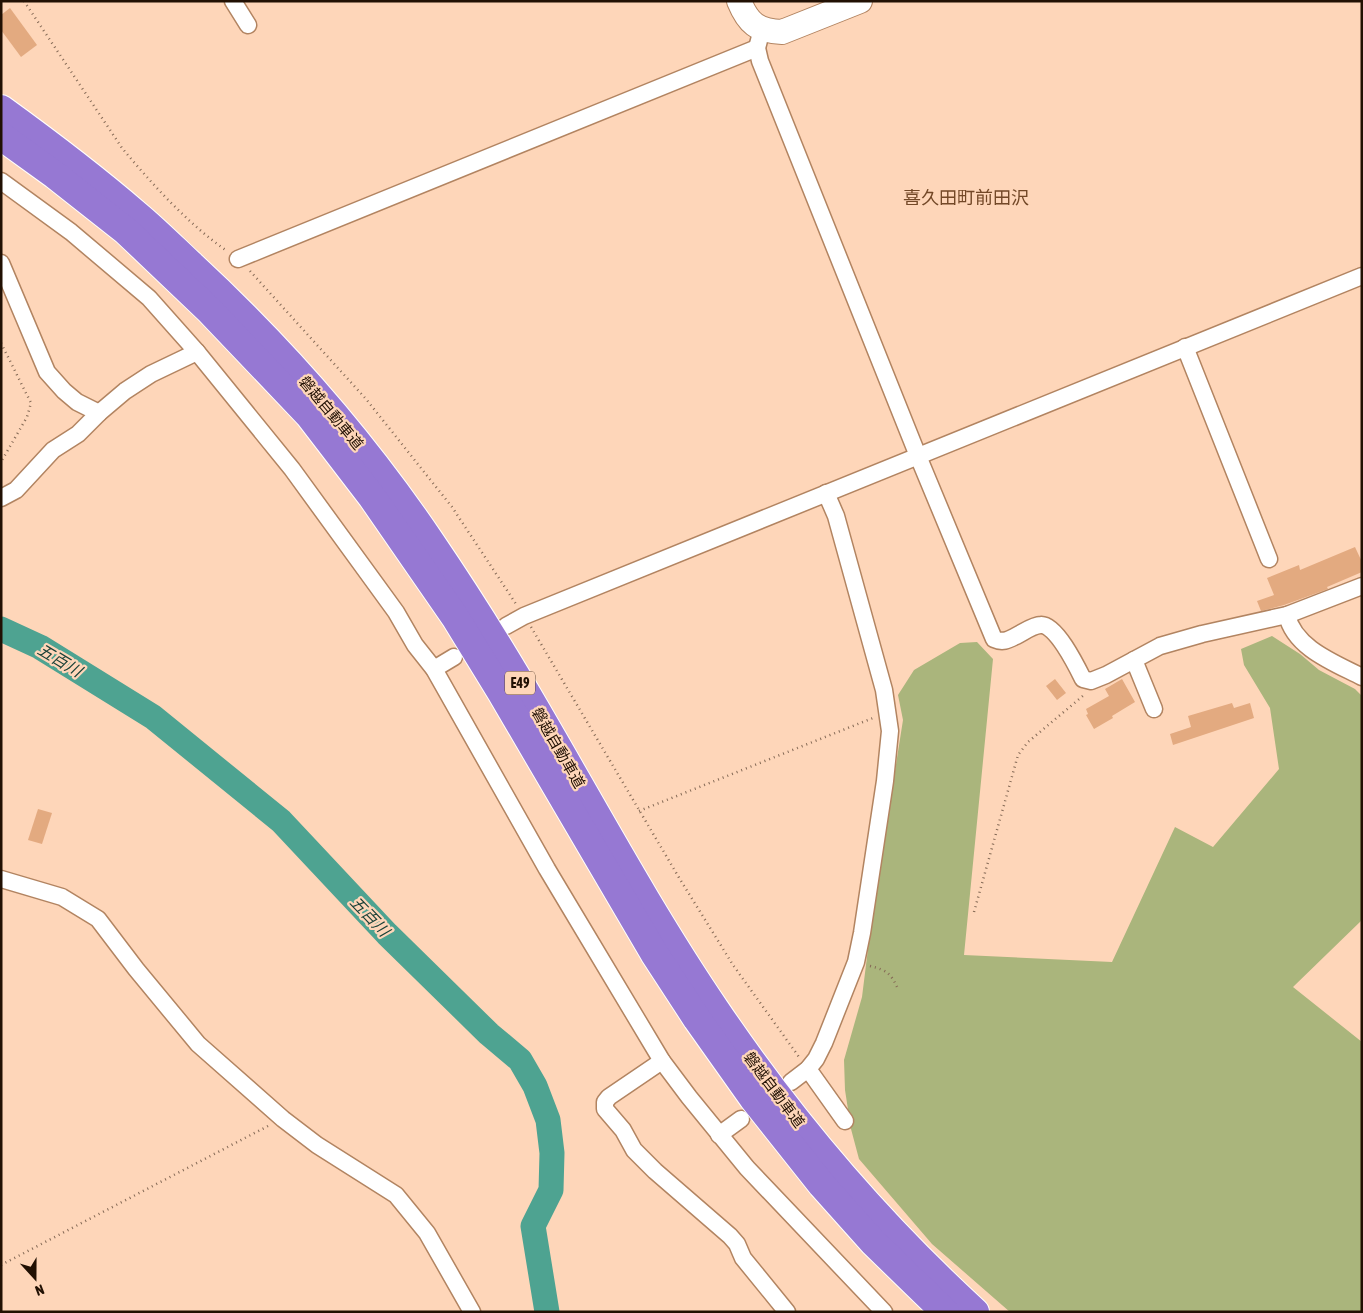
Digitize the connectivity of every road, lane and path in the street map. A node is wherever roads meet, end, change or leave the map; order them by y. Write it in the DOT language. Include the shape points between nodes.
graph roads {
  1 [pos="24,1"];
  2 [pos="232,1"];
  3 [pos="739,1"];
  4 [pos="860,1"];
  5 [pos="248,25"];
  6 [pos="759,39"];
  7 [pos="1,109"];
  8 [pos="1,136"];
  9 [pos="1,181"];
  10 [pos="238,259"];
  11 [pos="1,263"];
  12 [pos="1362,276"];
  13 [pos="1,342"];
  14 [pos="1185,348"];
  15 [pos="197,352"];
  16 [pos="99,413"];
  17 [pos="918,456"];
  18 [pos="1,462"];
  19 [pos="826,493"];
  20 [pos="1,498"];
  21 [pos="1269,560"];
  22 [pos="1362,586"];
  23 [pos="1287,615"];
  24 [pos="524,616"];
  25 [pos="506,626"];
  26 [pos="454,656"];
  27 [pos="1134,660"];
  28 [pos="434,669"];
  29 [pos="1362,677"];
  30 [pos="1091,681"];
  31 [pos="1154,709"];
  32 [pos="888,712"];
  33 [pos="639,811"];
  34 [pos="1,879"];
  35 [pos="974,912"];
  36 [pos="856,962"];
  37 [pos="898,989"];
  38 [pos="662,1060"];
  39 [pos="808,1069"];
  40 [pos="791,1082"];
  41 [pos="283,1119"];
  42 [pos="741,1119"];
  43 [pos="845,1121"];
  44 [pos="720,1135"];
  45 [pos="1,1265"];
  46 [pos="472,1312"];
  47 [pos="787,1312"];
  48 [pos="884,1312"];
  49 [pos="945,1312"];
  50 [pos="975,1312"];
  1 -- 10 [label="path" via="122,148 141,171 215,243"];
  2 -- 5 [label="street"];
  3 -- 6 [label="street"];
  4 -- 6 [label="street" via="782,32 770,32"];
  6 -- 10 [label="street"];
  6 -- 17 [label="street" via="760,61"];
  7 -- 50 [label="highway, 磐越自動車道 / E49" via="140,217 273,344 324,402 429,539 475,610 714,1009 838,1172 892,1231"];
  8 -- 49 [label="highway, 磐越自動車道 / E49" via="126,231 209,310 309,415 372,496 455,617 654,953 702,1027 822,1185"];
  9 -- 15 [label="street" via="71,232 149,298"];
  10 -- 24 [label="path" via="366,399 452,507"];
  11 -- 16 [label="street" via="47,372 77,402"];
  12 -- 14 [label="street"];
  13 -- 18 [label="path" via="31,403"];
  14 -- 17 [label="street"];
  14 -- 21 [label="street"];
  15 -- 16 [label="street" via="136,383"];
  15 -- 28 [label="street" via="292,469"];
  16 -- 20 [label="street" via="78,434 53,450 16,490"];
  17 -- 19 [label="street"];
  17 -- 30 [label="street" via="994,639 1006,641 1043,624 1061,640 1083,679"];
  19 -- 24 [label="street"];
  19 -- 32 [label="street" via="836,516"];
  22 -- 23 [label="street"];
  23 -- 27 [label="street" via="1160,646"];
  23 -- 29 [label="street" via="1291,628 1315,652"];
  24 -- 25 [label="street"];
  24 -- 33 [label="path"];
  26 -- 28 [label="street"];
  27 -- 30 [label="street"];
  27 -- 31 [label="street"];
  28 -- 38 [label="street"];
  30 -- 35 [label="path" via="1087,692 1028,742 1018,756"];
  32 -- 33 [label="path"];
  32 -- 36 [label="street" via="890,731 885,781"];
  33 -- 39 [label="path" via="733,965"];
  34 -- 41 [label="street" via="62,897 98,919 198,1044"];
  36 -- 37 [label="path" via="879,968 892,976"];
  36 -- 39 [label="street" via="824,1043"];
  38 -- 44 [label="street"];
  38 -- 47 [label="street" via="608,1098 604,1109 623,1130 634,1150 730,1236 743,1258"];
  39 -- 40 [label="street"];
  39 -- 43 [label="street"];
  41 -- 45 [label="path"];
  41 -- 46 [label="street" via="317,1145 396,1194 427,1233"];
  42 -- 44 [label="street"];
  44 -- 48 [label="street" via="747,1168"];
}
